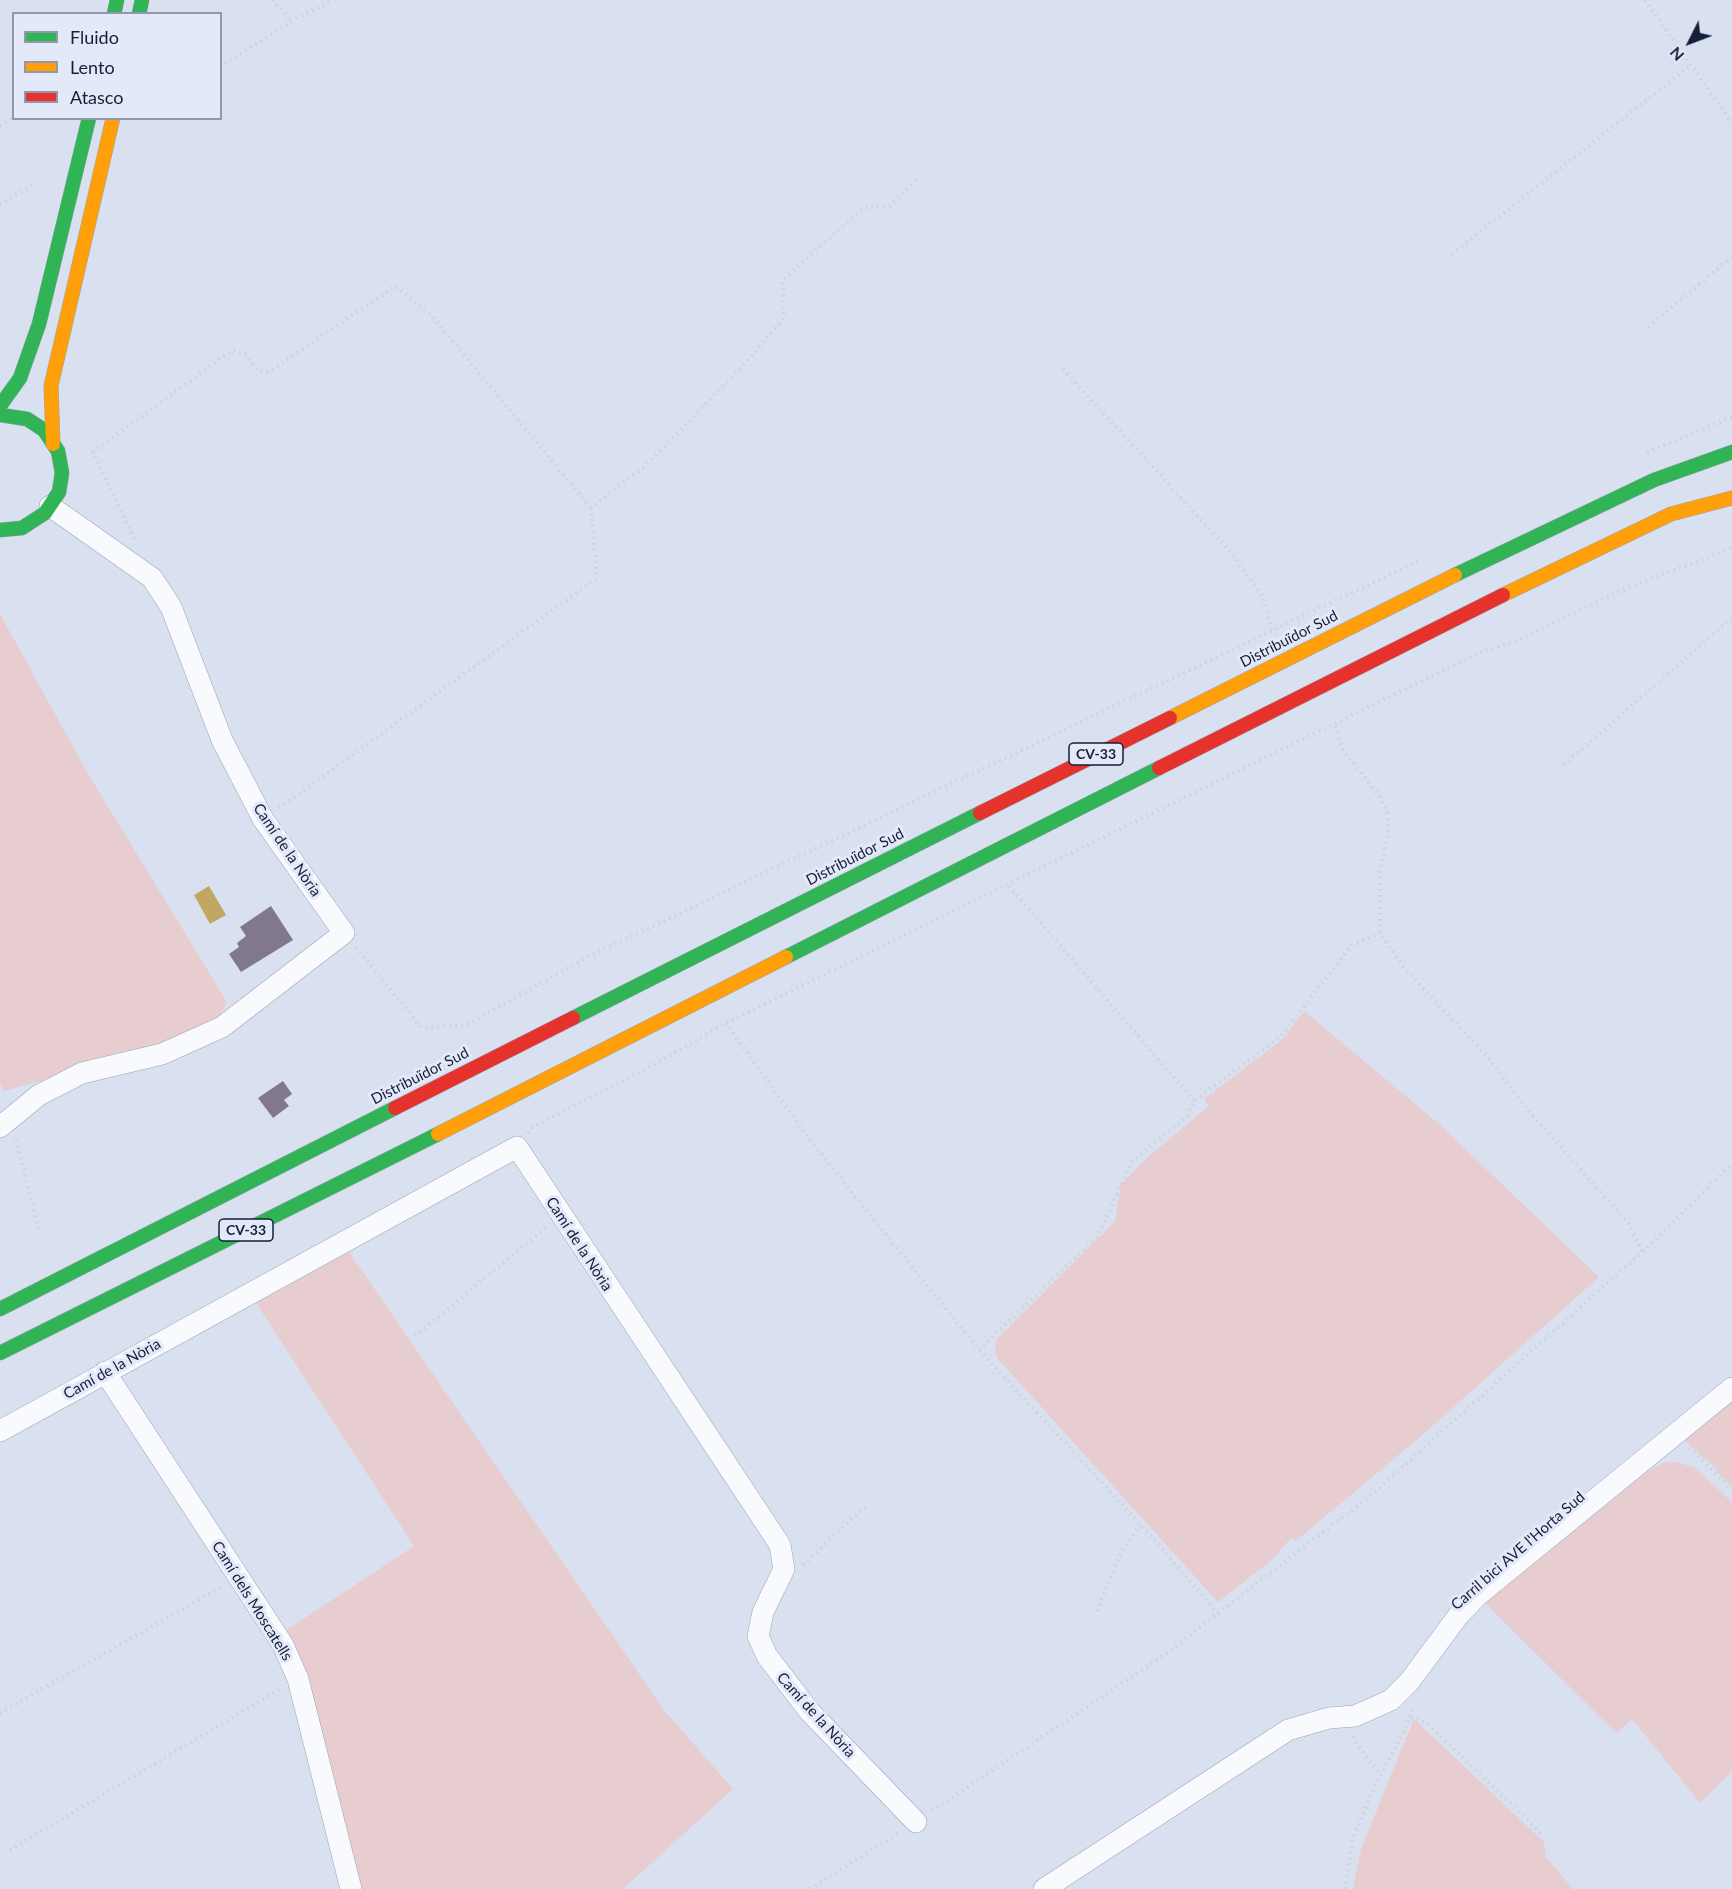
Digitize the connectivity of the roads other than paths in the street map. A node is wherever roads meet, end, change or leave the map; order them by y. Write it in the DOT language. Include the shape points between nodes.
graph roads {
  1 [pos="89,120"];
  2 [pos="113,120"];
  3 [pos="0,406"];
  4 [pos="0,415"];
  5 [pos="53,444"];
  6 [pos="1732,452"];
  7 [pos="1732,498"];
  8 [pos="50,506"];
  9 [pos="0,530"];
  10 [pos="5,1123"];
  11 [pos="0,1309"];
  12 [pos="0,1354"];
  13 [pos="105,1372"];
  14 [pos="1732,1388"];
  15 [pos="0,1431"];
  16 [pos="916,1822"];
  17 [pos="351,1889"];
  18 [pos="1044,1889"];
  1 -- 3 [label="main road" via="39,324 20,378"];
  2 -- 5 [label="main road" via="51,386"];
  4 -- 5 [label="main road" via="27,419 44,430"];
  5 -- 8 [label="main road" via="62,473"];
  6 -- 11 [label="main road, Distribuïdor Sud / CV-33" via="1654,480 1413,595"];
  7 -- 12 [label="main road, CV-33" via="1671,514 1439,626"];
  8 -- 9 [label="main road" via="22,528"];
  8 -- 10 [label="street, Camí de la Nòria" via="152,578 171,607 222,740 263,819 345,933 222,1026 162,1054 82,1072 39,1095"];
  13 -- 15 [label="street, Camí de la Nòria"];
  13 -- 16 [label="street, Camí de la Nòria" via="517,1147 780,1545 784,1569 763,1612 758,1636 767,1656 810,1712"];
  13 -- 17 [label="street, Camí dels Moscatells" via="283,1645 298,1679"];
  14 -- 18 [label="street" via="1478,1595 1391,1700 1355,1716 1329,1718 1288,1730"];
}
